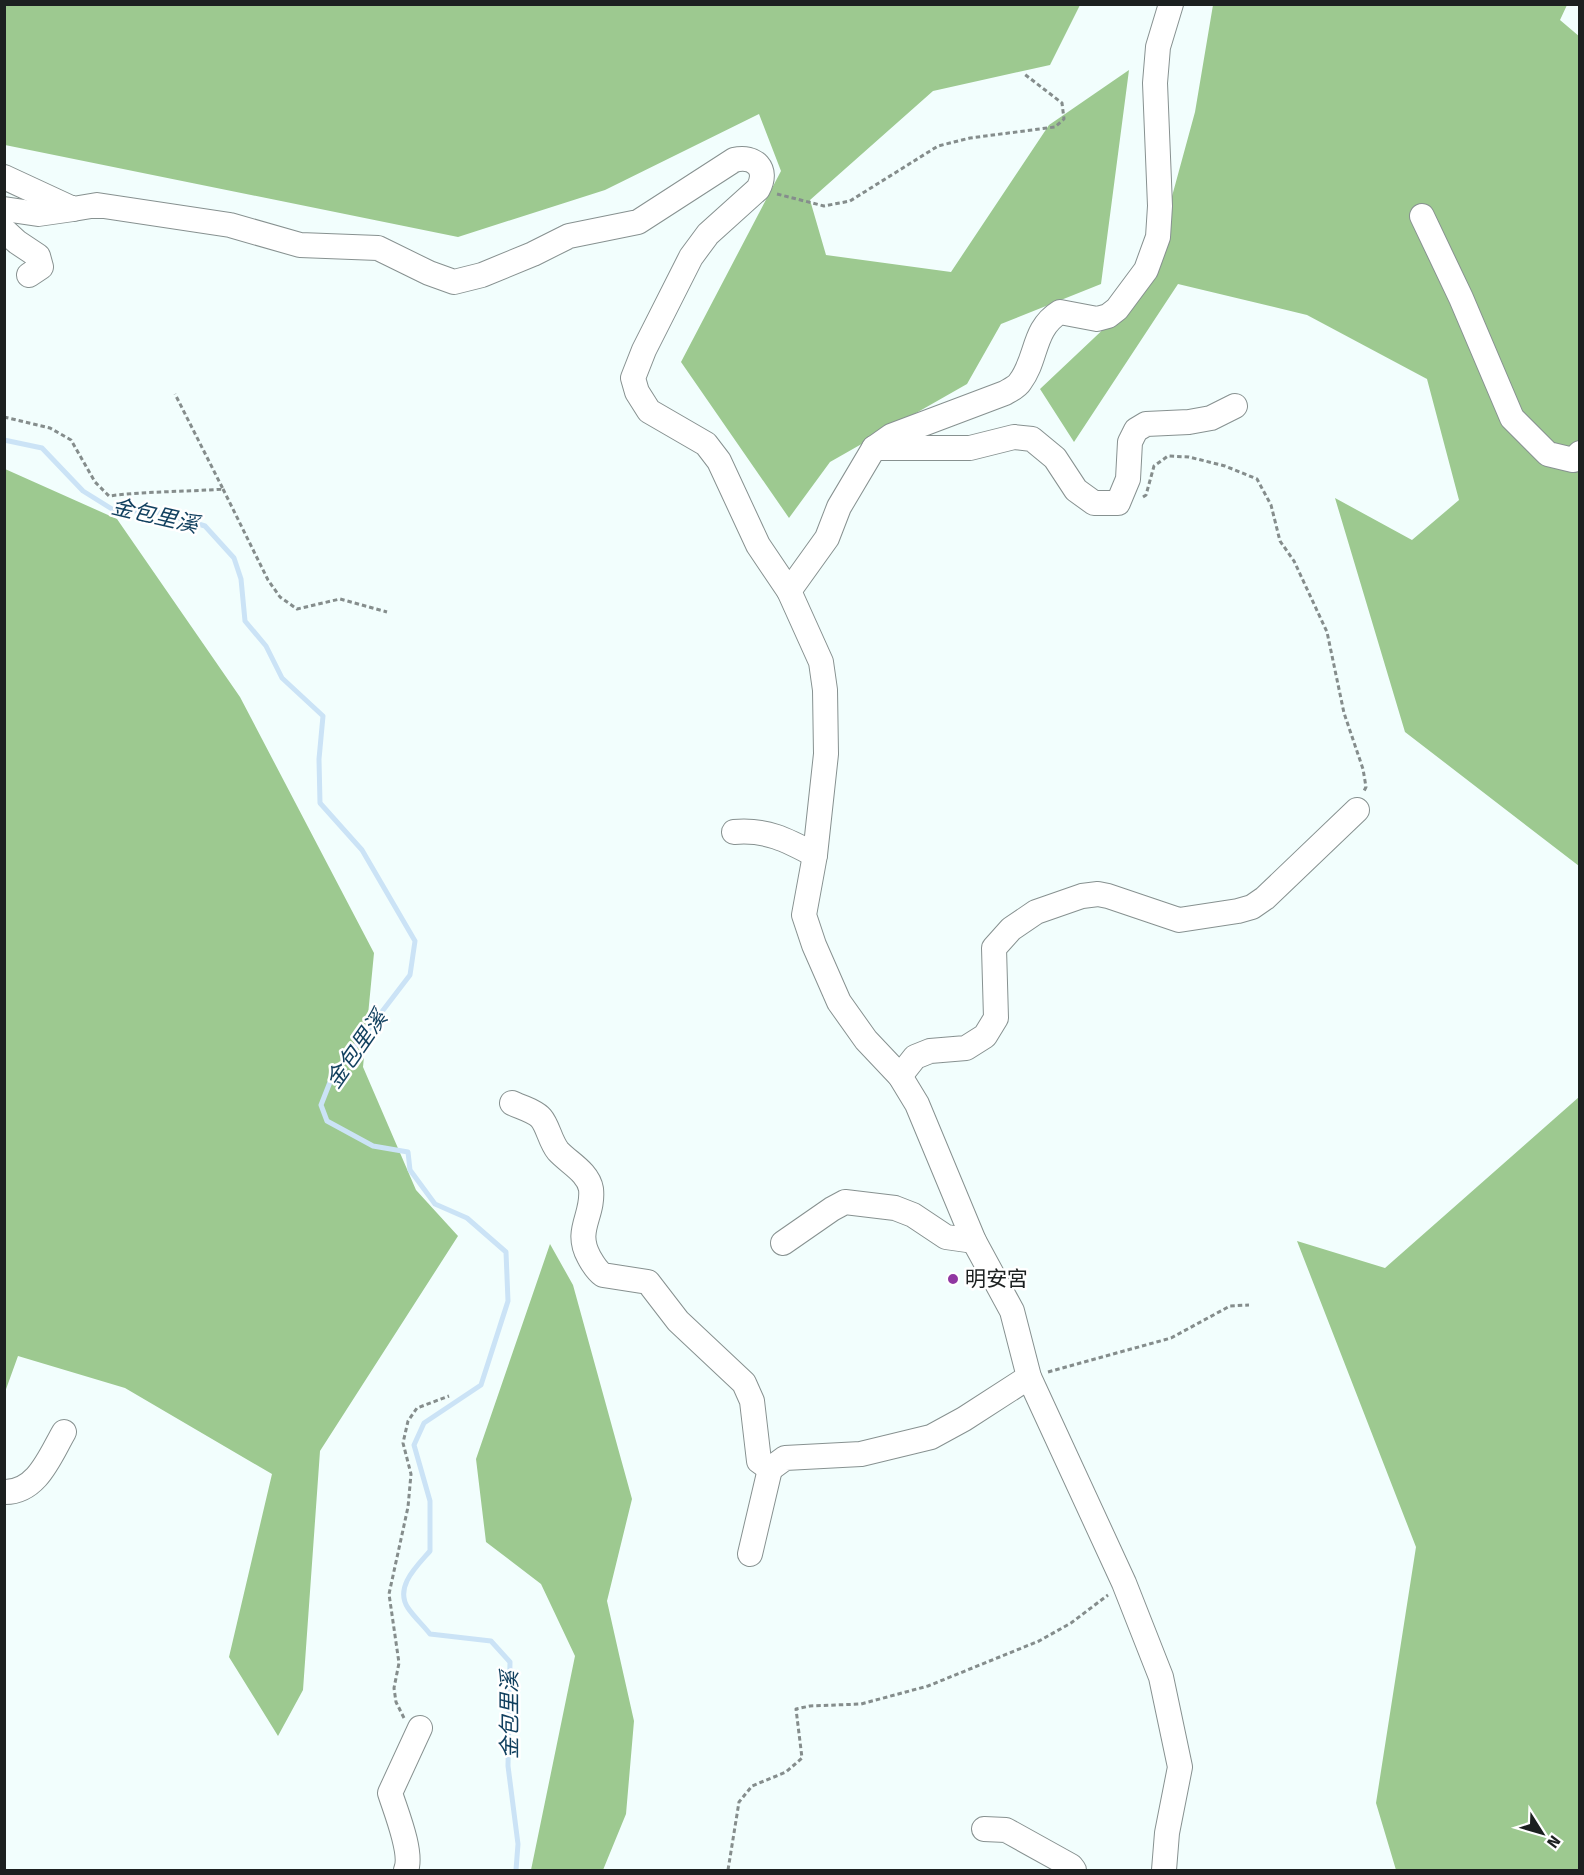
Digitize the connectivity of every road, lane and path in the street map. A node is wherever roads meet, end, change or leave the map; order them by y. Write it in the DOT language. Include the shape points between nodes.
graph roads {
  1 [pos="1171,4"];
  2 [pos="1023,73"];
  3 [pos="4,177"];
  4 [pos="758,189"];
  5 [pos="4,209"];
  6 [pos="73,209"];
  7 [pos="1422,216"];
  8 [pos="4,230"];
  9 [pos="29,274"];
  10 [pos="175,394"];
  11 [pos="1234,406"];
  12 [pos="4,417"];
  13 [pos="874,448"];
  14 [pos="1580,453"];
  15 [pos="223,489"];
  16 [pos="1118,503"];
  17 [pos="789,591"];
  18 [pos="387,612"];
  19 [pos="1357,810"];
  20 [pos="734,832"];
  21 [pos="815,855"];
  22 [pos="900,1076"];
  23 [pos="512,1103"];
  24 [pos="974,1241"];
  25 [pos="783,1243"];
  26 [pos="1249,1305"];
  27 [pos="1029,1377"];
  28 [pos="449,1396"];
  29 [pos="64,1432"];
  30 [pos="770,1469"];
  31 [pos="4,1492"];
  32 [pos="750,1554"];
  33 [pos="1124,1583"];
  34 [pos="420,1728"];
  35 [pos="984,1828"];
  36 [pos="406,1870"];
  37 [pos="728,1870"];
  38 [pos="1074,1870"];
  39 [pos="1164,1870"];
  1 -- 13 [label="street" via="1158,46 1155,83 1160,206 1158,237 1146,270 1108,316 1097,319 1060,312 1050,318 1041,329 1030,365 1019,384 1005,393 891,436"];
  2 -- 4 [label="path" via="1062,103 1064,119 1054,127 938,146 850,201 824,206"];
  3 -- 6 [label="street"];
  4 -- 6 [label="street" via="763,180 761,169 754,161 734,160 638,222 568,236 482,275 454,282 378,248 300,245 230,225 98,205"];
  4 -- 17 [label="street" via="708,234 691,256 633,378 649,411 706,444 719,461 758,544"];
  5 -- 6 [label="street" via="38,214"];
  7 -- 14 [label="street" via="1512,418 1548,454 1573,460"];
  8 -- 9 [label="street" via="38,256 41,267"];
  10 -- 15 [label="path"];
  11 -- 16 [label="street" via="1211,418 1146,424 1136,430 1130,442 1128,479"];
  12 -- 15 [label="path" via="50,428 71,440 95,482 109,496"];
  13 -- 16 [label="street" via="970,448 1014,438 1032,439 1055,458 1076,490 1094,503"];
  13 -- 17 [label="street" via="839,507 827,538"];
  15 -- 18 [label="path" via="280,597 297,609 340,599"];
  16 -- 19 [label="path" via="1146,495 1154,466 1168,456 1225,466 1257,479 1271,505 1280,541 1294,561 1327,632 1344,713 1363,770 1366,788"];
  17 -- 21 [label="street" via="821,662 825,690 826,754"];
  19 -- 22 [label="street" via="1252,907 1179,920 1098,894 1036,912 1011,928 994,948 996,1018 985,1036 966,1048 930,1051 915,1057"];
  20 -- 21 [label="street" via="751,831 782,838"];
  21 -- 22 [label="street" via="804,915 814,945 839,1002 866,1040"];
  22 -- 24 [label="street" via="916,1104"];
  23 -- 30 [label="street" via="541,1118 552,1143 590,1186 591,1199 582,1234 584,1247 597,1271 648,1281 678,1321 744,1383 752,1401 759,1461"];
  24 -- 25 [label="street" via="946,1237 895,1208 845,1203"];
  24 -- 27 [label="street" via="1012,1311"];
  26 -- 27 [label="path" via="1230,1305 1171,1338"];
  27 -- 30 [label="street" via="931,1437 861,1454 785,1458"];
  27 -- 33 [label="street"];
  28 -- 34 [label="path" via="417,1408 408,1421 402,1443 411,1474 389,1594 399,1663 394,1688 406,1721"];
  29 -- 31 [label="street" via="30,1485"];
  30 -- 32 [label="street"];
  33 -- 37 [label="path" via="1071,1623 1039,1641 928,1686 861,1704 796,1709 802,1758 786,1772 752,1786 739,1802"];
  33 -- 39 [label="street" via="1161,1677 1180,1767"];
  34 -- 36 [label="street" via="390,1793 407,1852"];
  35 -- 38 [label="street" via="1006,1830"];
}
